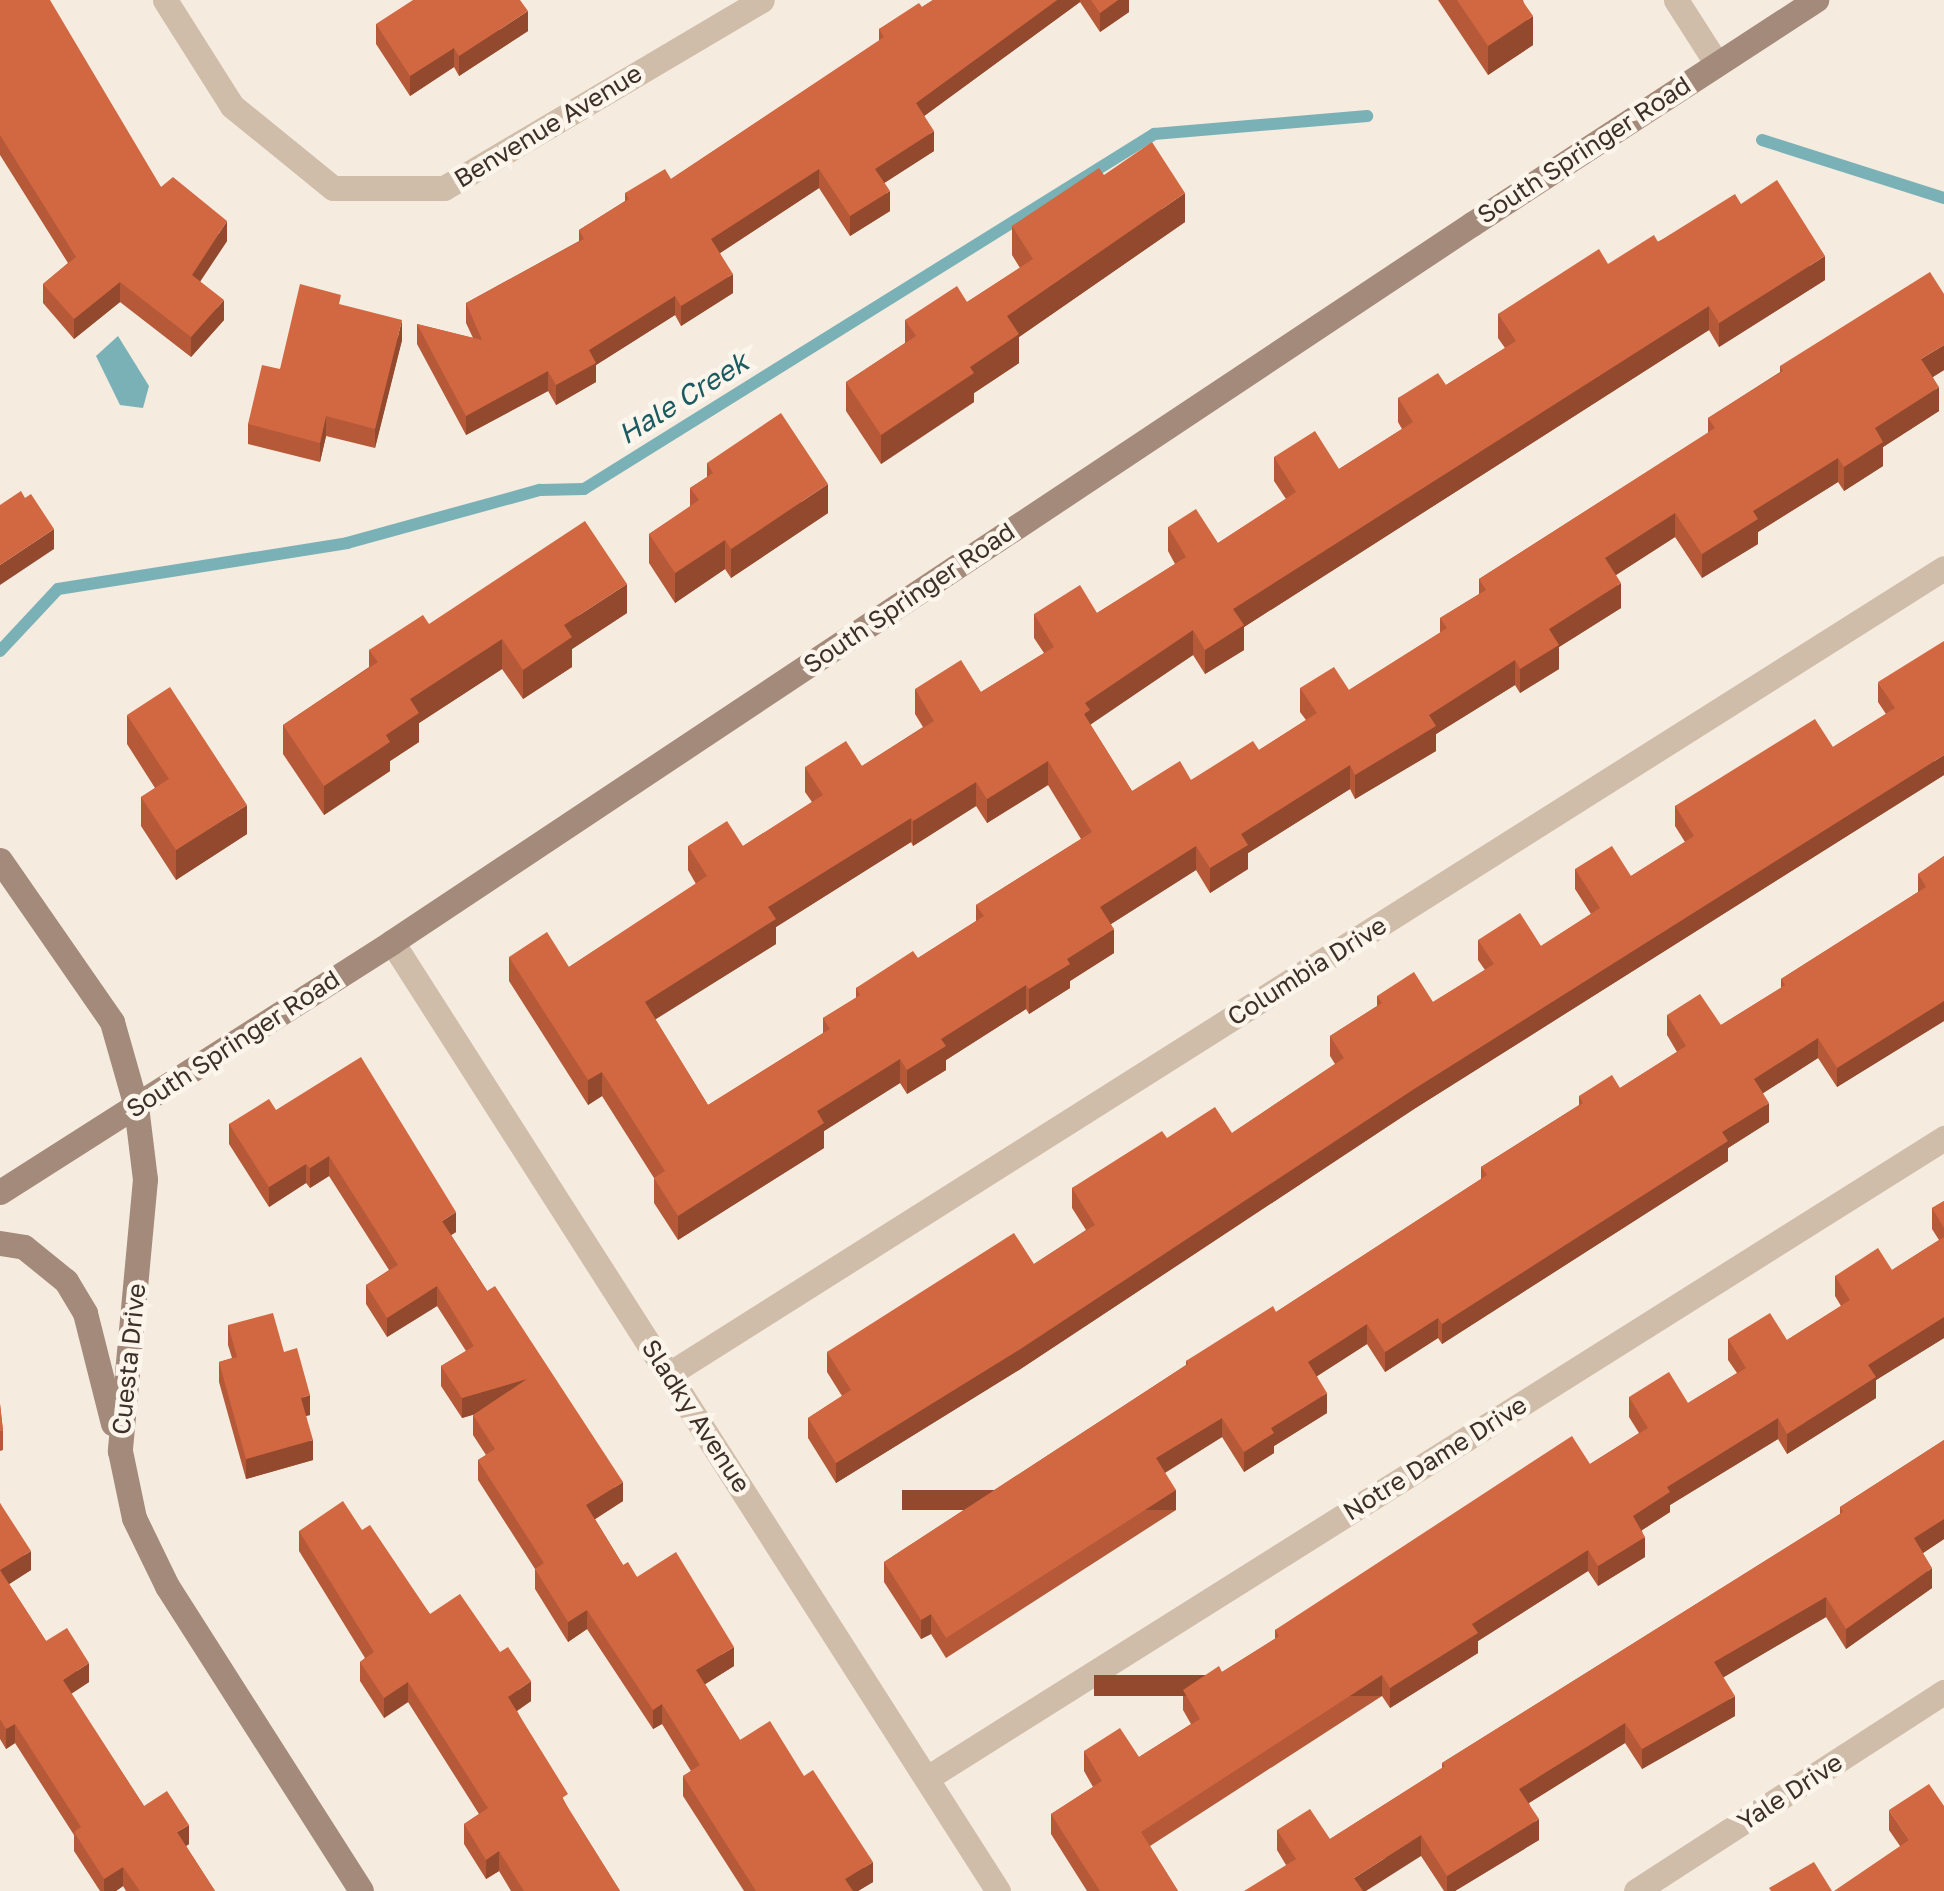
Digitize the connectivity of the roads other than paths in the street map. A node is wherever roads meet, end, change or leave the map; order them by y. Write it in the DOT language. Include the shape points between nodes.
graph roads {
  1 [pos="165,0"];
  2 [pos="762,0"];
  3 [pos="1676,0"];
  4 [pos="1816,0"];
  5 [pos="1717,64"];
  6 [pos="1944,568"];
  7 [pos="0,860"];
  8 [pos="392,942"];
  9 [pos="136,1106"];
  10 [pos="1944,1138"];
  11 [pos="0,1192"];
  12 [pos="0,1243"];
  13 [pos="669,1374"];
  14 [pos="120,1451"];
  15 [pos="1944,1692"];
  16 [pos="927,1778"];
  17 [pos="361,1891"];
  18 [pos="998,1891"];
  19 [pos="1636,1891"];
  1 -- 2 [label="street, Benvenue Avenue" via="232,106 333,188 444,188"];
  3 -- 5 [label="street"];
  4 -- 5 [label="street, South Springer Road"];
  5 -- 8 [label="street, South Springer Road"];
  6 -- 13 [label="street, Columbia Drive"];
  7 -- 9 [label="street, Cuesta Drive" via="112,1022"];
  8 -- 9 [label="street, South Springer Road"];
  8 -- 13 [label="street, Sladky Avenue"];
  9 -- 11 [label="street, South Springer Road"];
  9 -- 14 [label="street, Cuesta Drive" via="145,1179"];
  10 -- 16 [label="street, Notre Dame Drive"];
  12 -- 14 [label="street" via="24,1246 66,1281 85,1313"];
  13 -- 16 [label="street, Sladky Avenue"];
  14 -- 17 [label="street, Cuesta Drive" via="134,1518 167,1586"];
  15 -- 19 [label="street, Yale Drive"];
  16 -- 18 [label="street, Sladky Avenue"];
}
